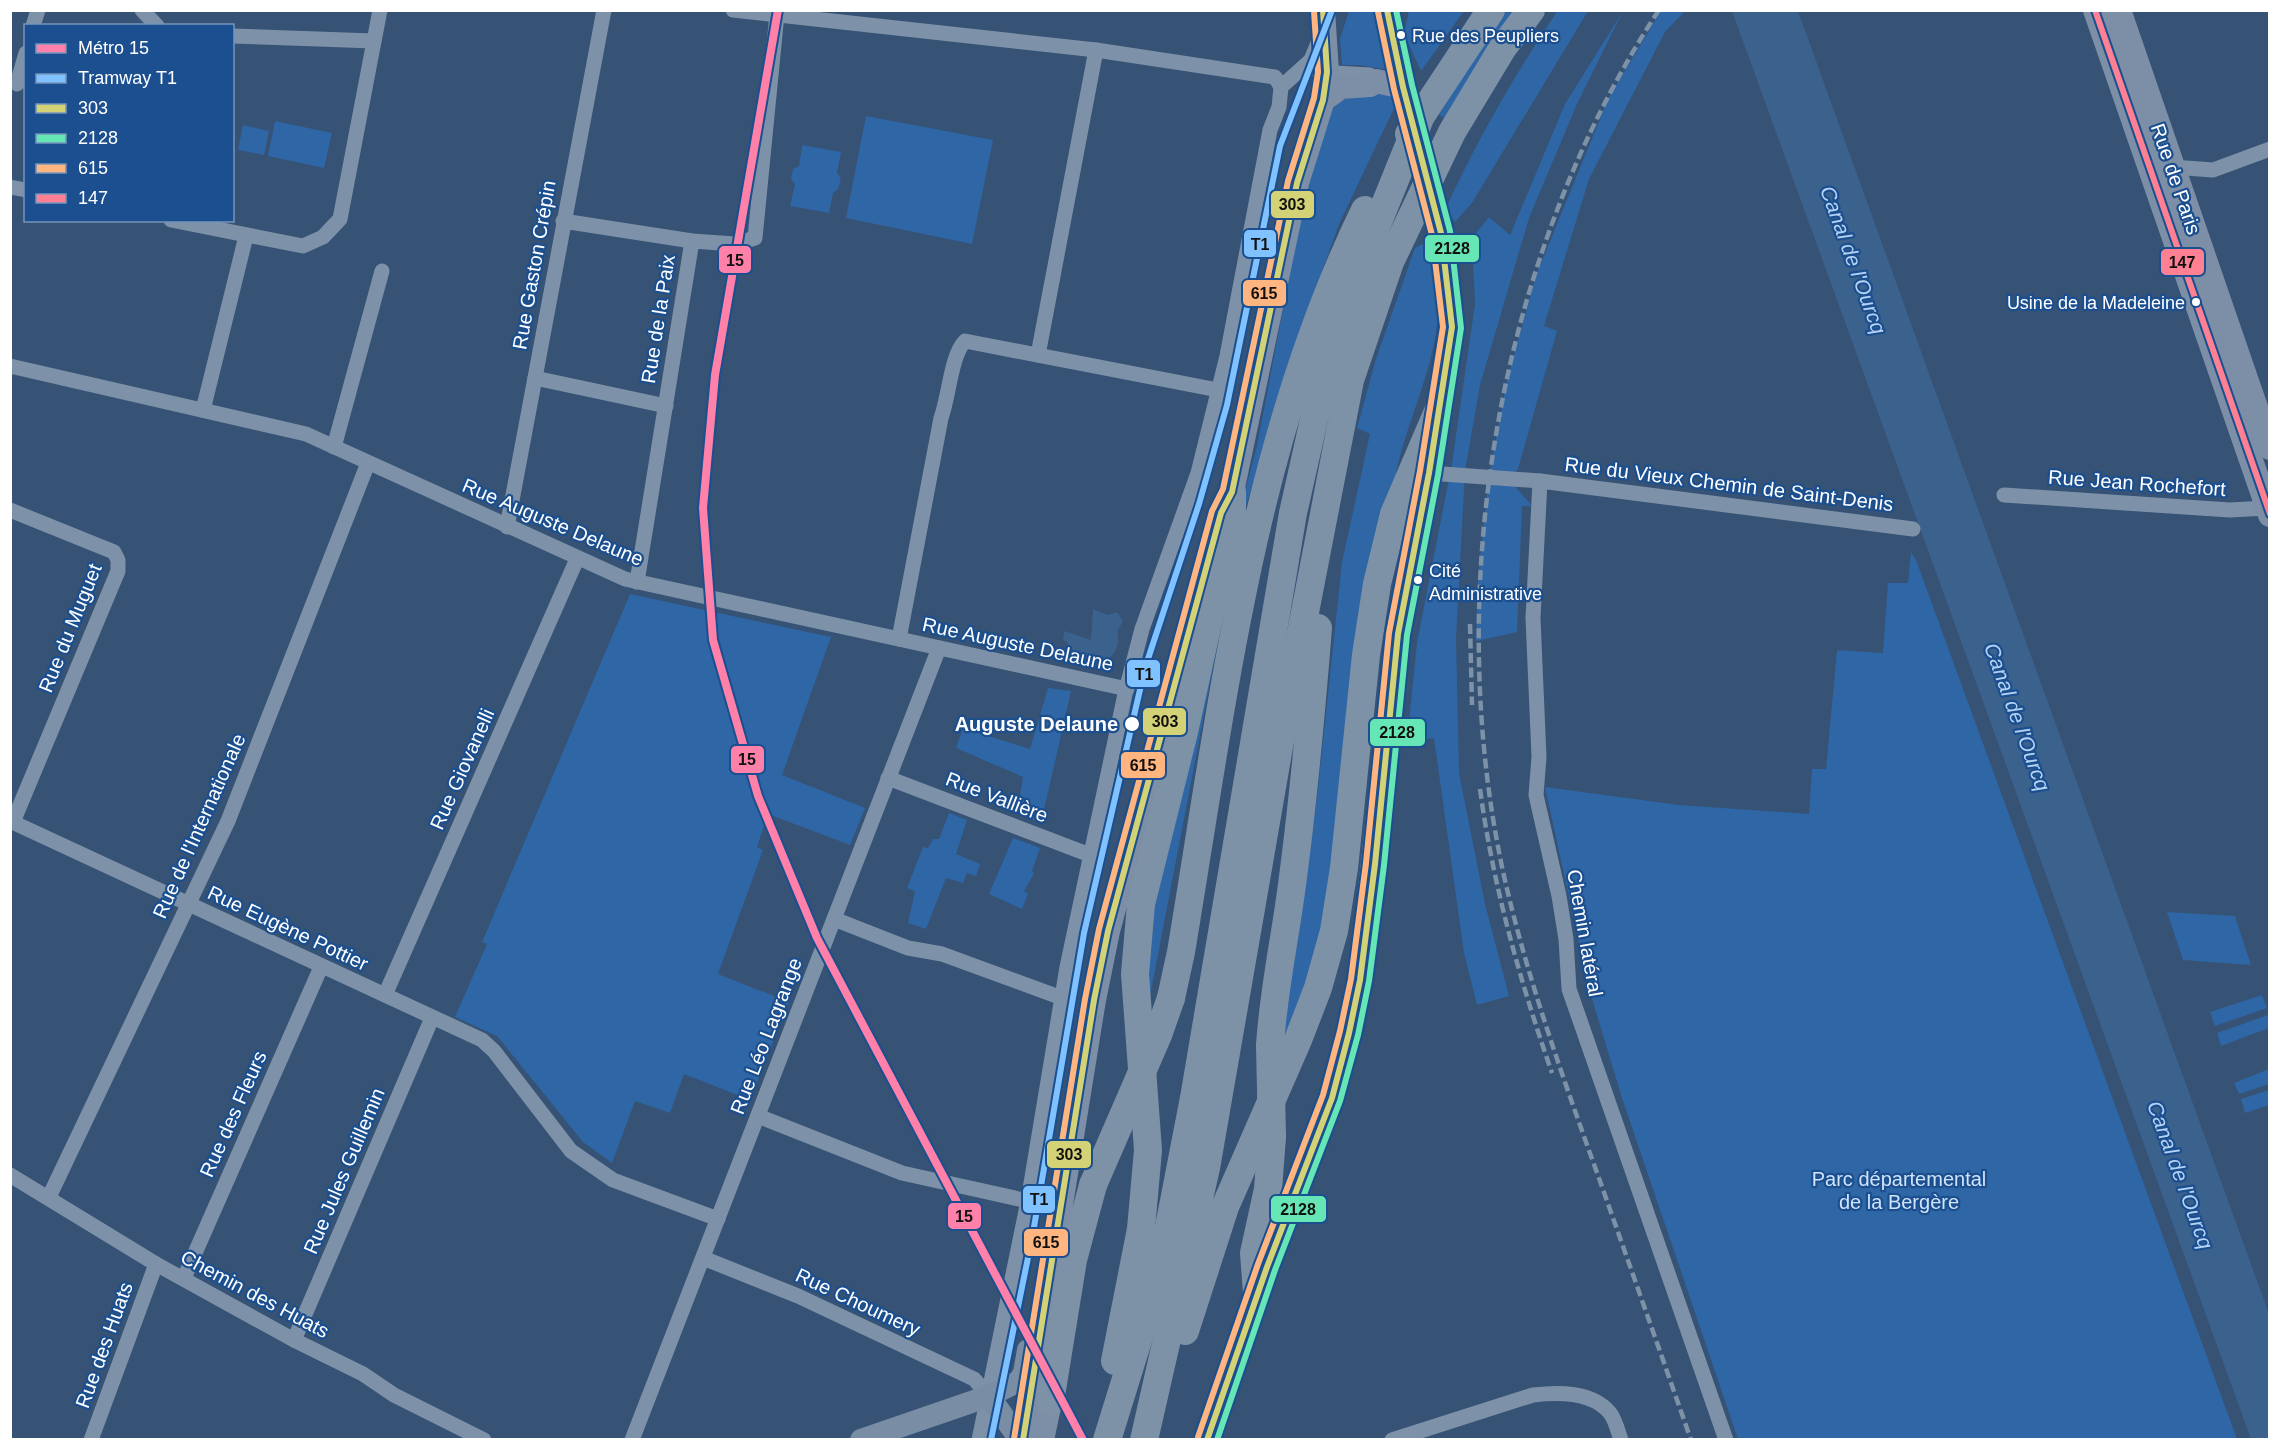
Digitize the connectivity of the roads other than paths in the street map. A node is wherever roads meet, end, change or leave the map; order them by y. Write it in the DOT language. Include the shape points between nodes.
graph roads {
  1 [pos="142,10"];
  2 [pos="380,10"];
  3 [pos="604,10"];
  4 [pos="733,10"];
  5 [pos="1387,10"];
  6 [pos="1491,10"];
  7 [pos="1530,10"];
  8 [pos="2095,10"];
  9 [pos="2119,10"];
  10 [pos="777,14"];
  11 [pos="1323,19"];
  12 [pos="155,24"];
  13 [pos="234,36"];
  14 [pos="374,41"];
  15 [pos="1096,50"];
  16 [pos="24,59"];
  17 [pos="1300,71"];
  18 [pos="1327,72"];
  19 [pos="1376,81"];
  20 [pos="17,84"];
  21 [pos="1281,87"];
  22 [pos="1323,100"];
  23 [pos="1420,118"];
  24 [pos="2270,149"];
  25 [pos="2172,166"];
  26 [pos="563,221"];
  27 [pos="180,222"];
  28 [pos="1441,233"];
  29 [pos="246,236"];
  30 [pos="692,241"];
  31 [pos="382,271"];
  32 [pos="1038,355"];
  33 [pos="10,366"];
  34 [pos="535,378"];
  35 [pos="1218,390"];
  36 [pos="666,406"];
  37 [pos="1439,409"];
  38 [pos="203,410"];
  39 [pos="2264,412"];
  40 [pos="334,447"];
  41 [pos="2270,448"];
  42 [pos="368,463"];
  43 [pos="1429,473"];
  44 [pos="1540,482"];
  45 [pos="1328,484"];
  46 [pos="1232,492"];
  47 [pos="2004,495"];
  48 [pos="10,510"];
  49 [pos="2268,512"];
  50 [pos="507,527"];
  51 [pos="1913,529"];
  52 [pos="578,559"];
  53 [pos="636,582"];
  54 [pos="899,639"];
  55 [pos="939,648"];
  56 [pos="1126,689"];
  57 [pos="888,778"];
  58 [pos="12,822"];
  59 [pos="1090,855"];
  60 [pos="188,905"];
  61 [pos="834,919"];
  62 [pos="321,967"];
  63 [pos="386,995"];
  64 [pos="1062,998"];
  65 [pos="432,1018"];
  66 [pos="758,1116"];
  67 [pos="10,1175"];
  68 [pos="49,1197"];
  69 [pos="1028,1200"];
  70 [pos="718,1219"];
  71 [pos="703,1258"];
  72 [pos="156,1264"];
  73 [pos="1050,1277"];
  74 [pos="184,1278"];
  75 [pos="1257,1293"];
  76 [pos="294,1340"];
  77 [pos="989,1396"];
  78 [pos="1044,1398"];
  79 [pos="1148,1427"];
  80 [pos="91,1440"];
  81 [pos="484,1440"];
  82 [pos="632,1440"];
  83 [pos="861,1440"];
  84 [pos="979,1440"];
  85 [pos="1021,1440"];
  86 [pos="1042,1440"];
  87 [pos="1104,1440"];
  88 [pos="1206,1440"];
  89 [pos="1392,1440"];
  90 [pos="1621,1440"];
  91 [pos="1726,1440"];
  1 -- 12 [label="street"];
  2 -- 14 [label="street"];
  3 -- 26 [label="street, Rue Gaston Crépin"];
  4 -- 10 [label="street"];
  5 -- 19 [label="main road" via="1403,87"];
  6 -- 23 [label="highway"];
  7 -- 45 [label="highway" via="1452,132 1390,262 1350,380"];
  8 -- 49 [label="main road, Rue de Paris"];
  9 -- 25 [label="main road, Rue de Paris"];
  10 -- 15 [label="street"];
  10 -- 30 [label="street, Rue de la Paix" via="755,238 735,244"];
  11 -- 17 [label="street" via="1311,60"];
  11 -- 18 [label="main road"];
  13 -- 14 [label="street"];
  14 -- 29 [label="street" via="340,219 323,237 303,246"];
  15 -- 21 [label="street" via="1275,77"];
  15 -- 32 [label="street"];
  16 -- 20 [label="street"];
  17 -- 18 [label="street"];
  17 -- 21 [label="street"];
  18 -- 19 [label="street" via="1370,75"];
  18 -- 22 [label="main road"];
  19 -- 22 [label="main road" via="1341,87"];
  21 -- 35 [label="street"];
  22 -- 46 [label="main road" via="1296,183"];
  23 -- 78 [label="highway, bridge" via="1383,174 1346,251 1288,410 1262,504 1237,621 1171,998 1093,1185"];
  23 -- 87 [label="highway" via="1355,279 1322,384 1293,513 1196,1086 1162,1263"];
  24 -- 25 [label="street" via="2213,170"];
  25 -- 39 [label="main road, Rue de Paris"];
  26 -- 30 [label="street"];
  26 -- 34 [label="street, Rue Gaston Crépin"];
  27 -- 29 [label="street"];
  28 -- 37 [label="main road" via="1452,327"];
  29 -- 38 [label="street"];
  30 -- 36 [label="street, Rue de la Paix"];
  31 -- 40 [label="street"];
  32 -- 35 [label="street"];
  32 -- 54 [label="street" via="965,341 958,348"];
  33 -- 38 [label="street, Rue Auguste Delaune"];
  34 -- 36 [label="street"];
  34 -- 50 [label="street, Rue Gaston Crépin"];
  35 -- 56 [label="street" via="1198,472 1142,629"];
  36 -- 53 [label="street, Rue de la Paix"];
  37 -- 43 [label="main road"];
  37 -- 79 [label="highway" via="1394,514 1377,584 1344,868 1334,931 1318,988 1225,1208 1193,1311"];
  38 -- 40 [label="street, Rue Auguste Delaune" via="306,434"];
  39 -- 41 [label="main road, Rue de Paris"];
  40 -- 42 [label="street, Rue Auguste Delaune"];
  42 -- 50 [label="street, Rue Auguste Delaune"];
  42 -- 60 [label="street, Rue de l'Internationale" via="228,821"];
  43 -- 44 [label="street, Rue du Vieux Chemin de Saint-Denis"];
  43 -- 75 [label="main road" via="1398,634 1360,980 1332,1098"];
  44 -- 51 [label="street, Rue du Vieux Chemin de Saint-Denis"];
  44 -- 91 [label="street, Chemin latéral" via="1533,618 1539,757 1536,795 1559,896 1569,989"];
  45 -- 75 [label="highway, bridge" via="1308,755 1273,995 1272,1137 1268,1189 1254,1253"];
  45 -- 79 [label="highway" via="1206,1168"];
  46 -- 73 [label="main road" via="1221,513 1108,931"];
  46 -- 87 [label="highway" via="1232,513 1141,904 1135,974 1148,1150 1141,1229"];
  47 -- 49 [label="street, Rue Jean Rochefort"];
  48 -- 58 [label="street, Rue du Muguet" via="114,552 118,560 118,571"];
  50 -- 52 [label="street, Rue Auguste Delaune"];
  52 -- 53 [label="street, Rue Auguste Delaune"];
  52 -- 63 [label="street, Rue Giovanelli"];
  53 -- 54 [label="street, Rue Auguste Delaune"];
  54 -- 55 [label="street, Rue Auguste Delaune"];
  55 -- 56 [label="street, Rue Auguste Delaune"];
  55 -- 57 [label="street, Rue Léo Lagrange"];
  56 -- 59 [label="street"];
  57 -- 59 [label="street, Rue Vallière"];
  57 -- 61 [label="street, Rue Léo Lagrange"];
  58 -- 60 [label="street, Rue Eugène Pottier"];
  59 -- 64 [label="street"];
  60 -- 62 [label="street, Rue Eugène Pottier"];
  60 -- 68 [label="street, Rue de l'Internationale"];
  61 -- 64 [label="street" via="908,948 942,954"];
  61 -- 66 [label="street, Rue Léo Lagrange"];
  62 -- 63 [label="street, Rue Eugène Pottier"];
  62 -- 74 [label="street, Rue des Fleurs"];
  63 -- 65 [label="street, Rue Eugène Pottier"];
  64 -- 69 [label="street"];
  65 -- 70 [label="street, Rue Eugène Pottier" via="482,1040 494,1051 571,1151 613,1179"];
  65 -- 76 [label="street, Rue Jules Guillemin"];
  66 -- 69 [label="street" via="902,1173"];
  66 -- 70 [label="street, Rue Léo Lagrange"];
  67 -- 68 [label="street, Chemin des Huats"];
  68 -- 72 [label="street, Chemin des Huats"];
  69 -- 77 [label="street"];
  70 -- 71 [label="street, Rue Léo Lagrange"];
  71 -- 77 [label="street, Rue Choumery" via="798,1296 974,1379"];
  71 -- 82 [label="street, Rue Léo Lagrange"];
  72 -- 74 [label="street, Chemin des Huats"];
  72 -- 80 [label="street, Rue des Huats"];
  73 -- 77 [label="street" via="1034,1318 1024,1373 1019,1381"];
  73 -- 78 [label="main road"];
  74 -- 76 [label="street, Chemin des Huats"];
  75 -- 88 [label="main road"];
  76 -- 81 [label="street, Chemin des Huats"];
  77 -- 78 [label="street" via="1021,1404"];
  77 -- 83 [label="street"];
  77 -- 84 [label="street"];
  77 -- 85 [label="street"];
  78 -- 85 [label="main road"];
  78 -- 86 [label="main road"];
  89 -- 90 [label="street" via="1533,1395 1557,1393 1596,1400 1611,1414"];
}
